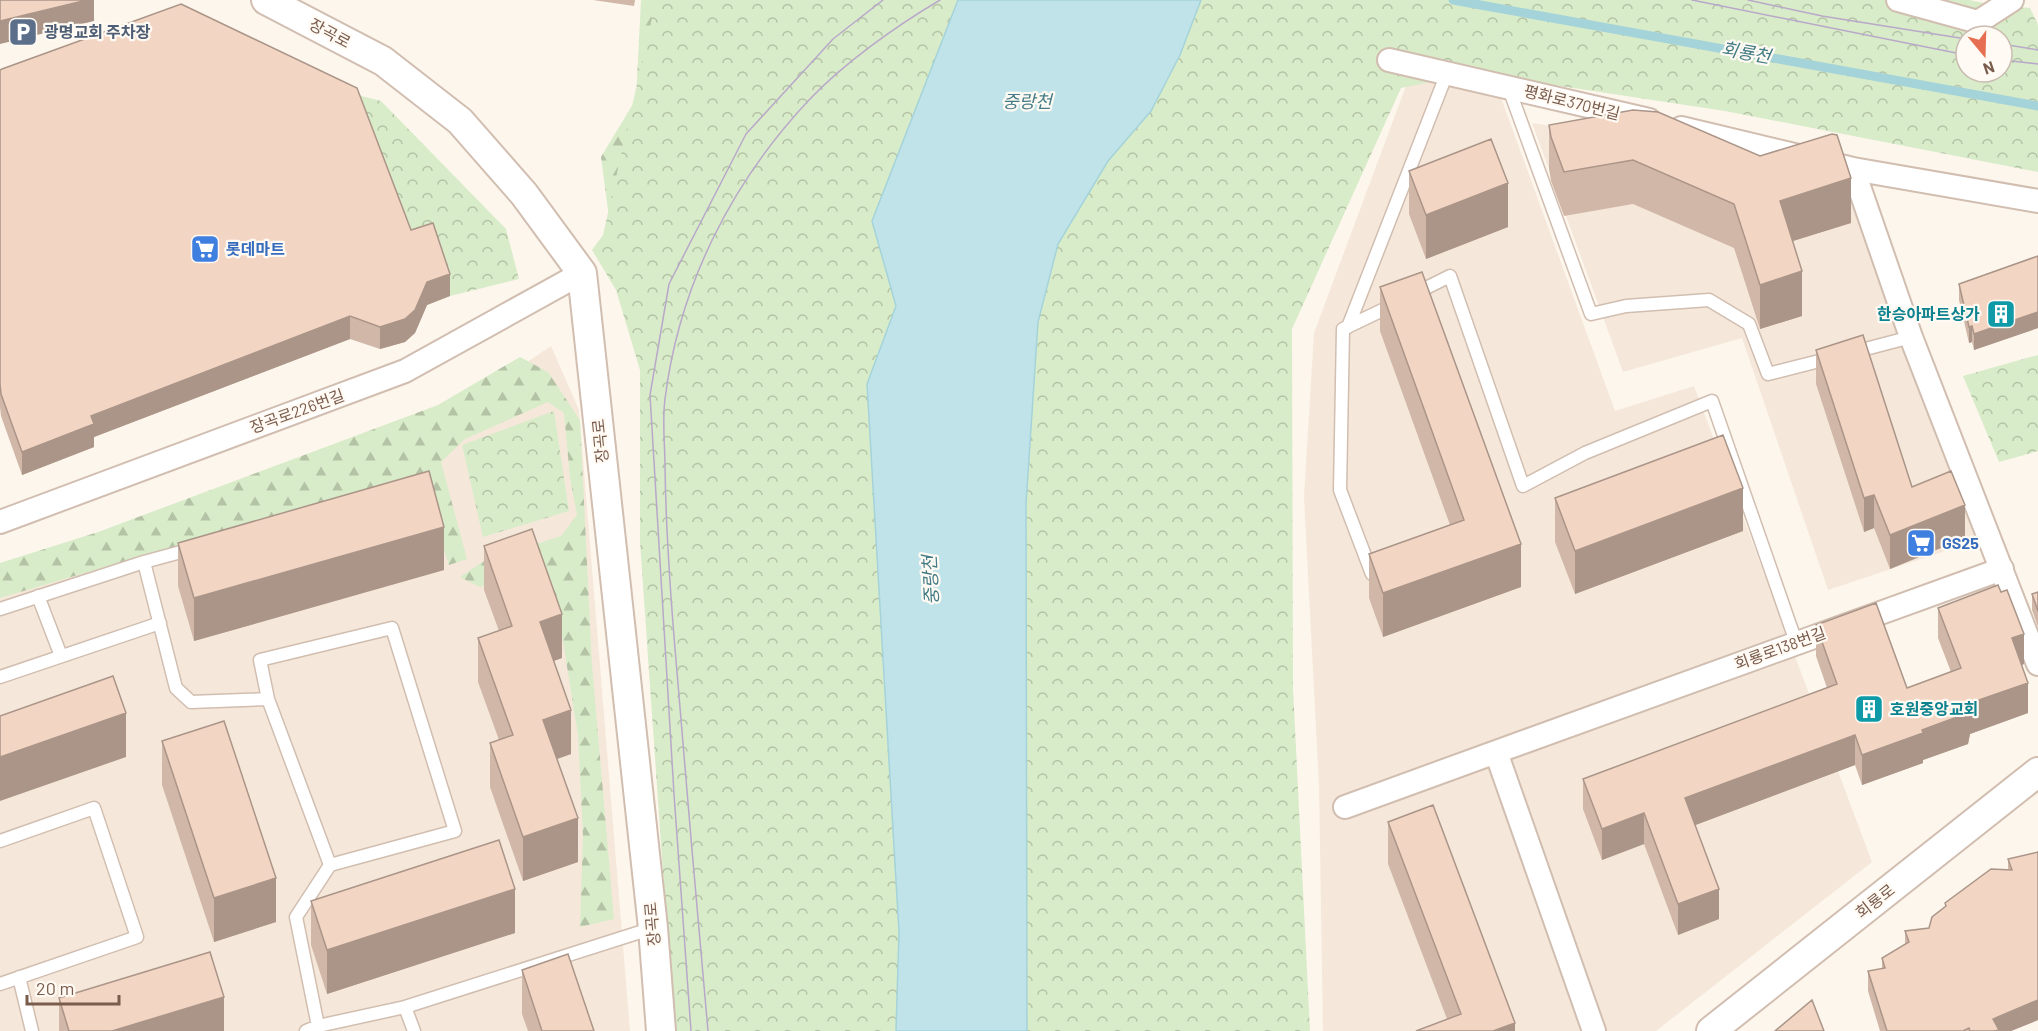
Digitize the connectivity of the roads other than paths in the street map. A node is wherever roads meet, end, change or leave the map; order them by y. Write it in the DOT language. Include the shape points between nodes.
graph roads {
  1 [pos="266,0"];
  2 [pos="1898,0"];
  3 [pos="2012,0"];
  4 [pos="1389,60"];
  5 [pos="1447,73"];
  6 [pos="1508,86"];
  7 [pos="1853,169"];
  8 [pos="2038,201"];
  9 [pos="582,273"];
  10 [pos="1348,327"];
  11 [pos="1911,337"];
  12 [pos="0,522"];
  13 [pos="201,546"];
  14 [pos="144,562"];
  15 [pos="2002,569"];
  16 [pos="1372,574"];
  17 [pos="38,596"];
  18 [pos="0,609"];
  19 [pos="160,623"];
  20 [pos="1796,642"];
  21 [pos="61,656"];
  22 [pos="2038,664"];
  23 [pos="0,677"];
  24 [pos="268,699"];
  25 [pos="1496,752"];
  26 [pos="2038,772"];
  27 [pos="1345,807"];
  28 [pos="0,841"];
  29 [pos="330,865"];
  30 [pos="652,928"];
  31 [pos="19,977"];
  32 [pos="0,984"];
  33 [pos="405,1007"];
  34 [pos="318,1026"];
  35 [pos="32,1031"];
  36 [pos="306,1031"];
  37 [pos="414,1031"];
  38 [pos="661,1031"];
  39 [pos="1594,1031"];
  40 [pos="1711,1031"];
  1 -- 9 [label="street, 장곡로" via="383,61 460,121 524,194"];
  2 -- 3 [label="street" via="1978,22"];
  4 -- 5 [label="street, 평화로370번길"];
  5 -- 6 [label="street, 평화로370번길"];
  5 -- 10 [label="lane"];
  6 -- 7 [label="street, 평화로370번길"];
  6 -- 11 [label="lane" via="1591,314 1626,306 1709,300 1749,324 1768,374"];
  7 -- 8 [label="street, 평화로370번길"];
  7 -- 11 [label="street"];
  9 -- 12 [label="street, 장곡로226번길" via="405,371"];
  9 -- 30 [label="street, 장곡로"];
  10 -- 16 [label="lane" via="1343,329 1340,490"];
  10 -- 20 [label="lane" via="1450,276 1523,486 1585,453 1712,401"];
  11 -- 15 [label="street"];
  13 -- 14 [label="lane"];
  14 -- 17 [label="lane"];
  14 -- 19 [label="lane"];
  15 -- 20 [label="street, 회룡로138번길"];
  15 -- 22 [label="street"];
  17 -- 18 [label="lane"];
  17 -- 21 [label="lane"];
  19 -- 21 [label="lane"];
  19 -- 24 [label="lane" via="176,688 191,702"];
  20 -- 25 [label="street, 회룡로138번길"];
  21 -- 23 [label="lane"];
  24 -- 29 [label="lane"];
  24 -- 29 [label="lane" via="260,660 392,627 455,831"];
  25 -- 27 [label="street, 회룡로138번길"];
  25 -- 39 [label="street"];
  26 -- 40 [label="street, 회룡로"];
  28 -- 31 [label="lane" via="94,808 137,937"];
  29 -- 34 [label="lane" via="296,917"];
  30 -- 33 [label="lane"];
  30 -- 38 [label="street, 장곡로"];
  31 -- 32 [label="lane"];
  31 -- 35 [label="lane"];
  33 -- 34 [label="lane"];
  33 -- 37 [label="lane"];
  34 -- 36 [label="lane"];
}
